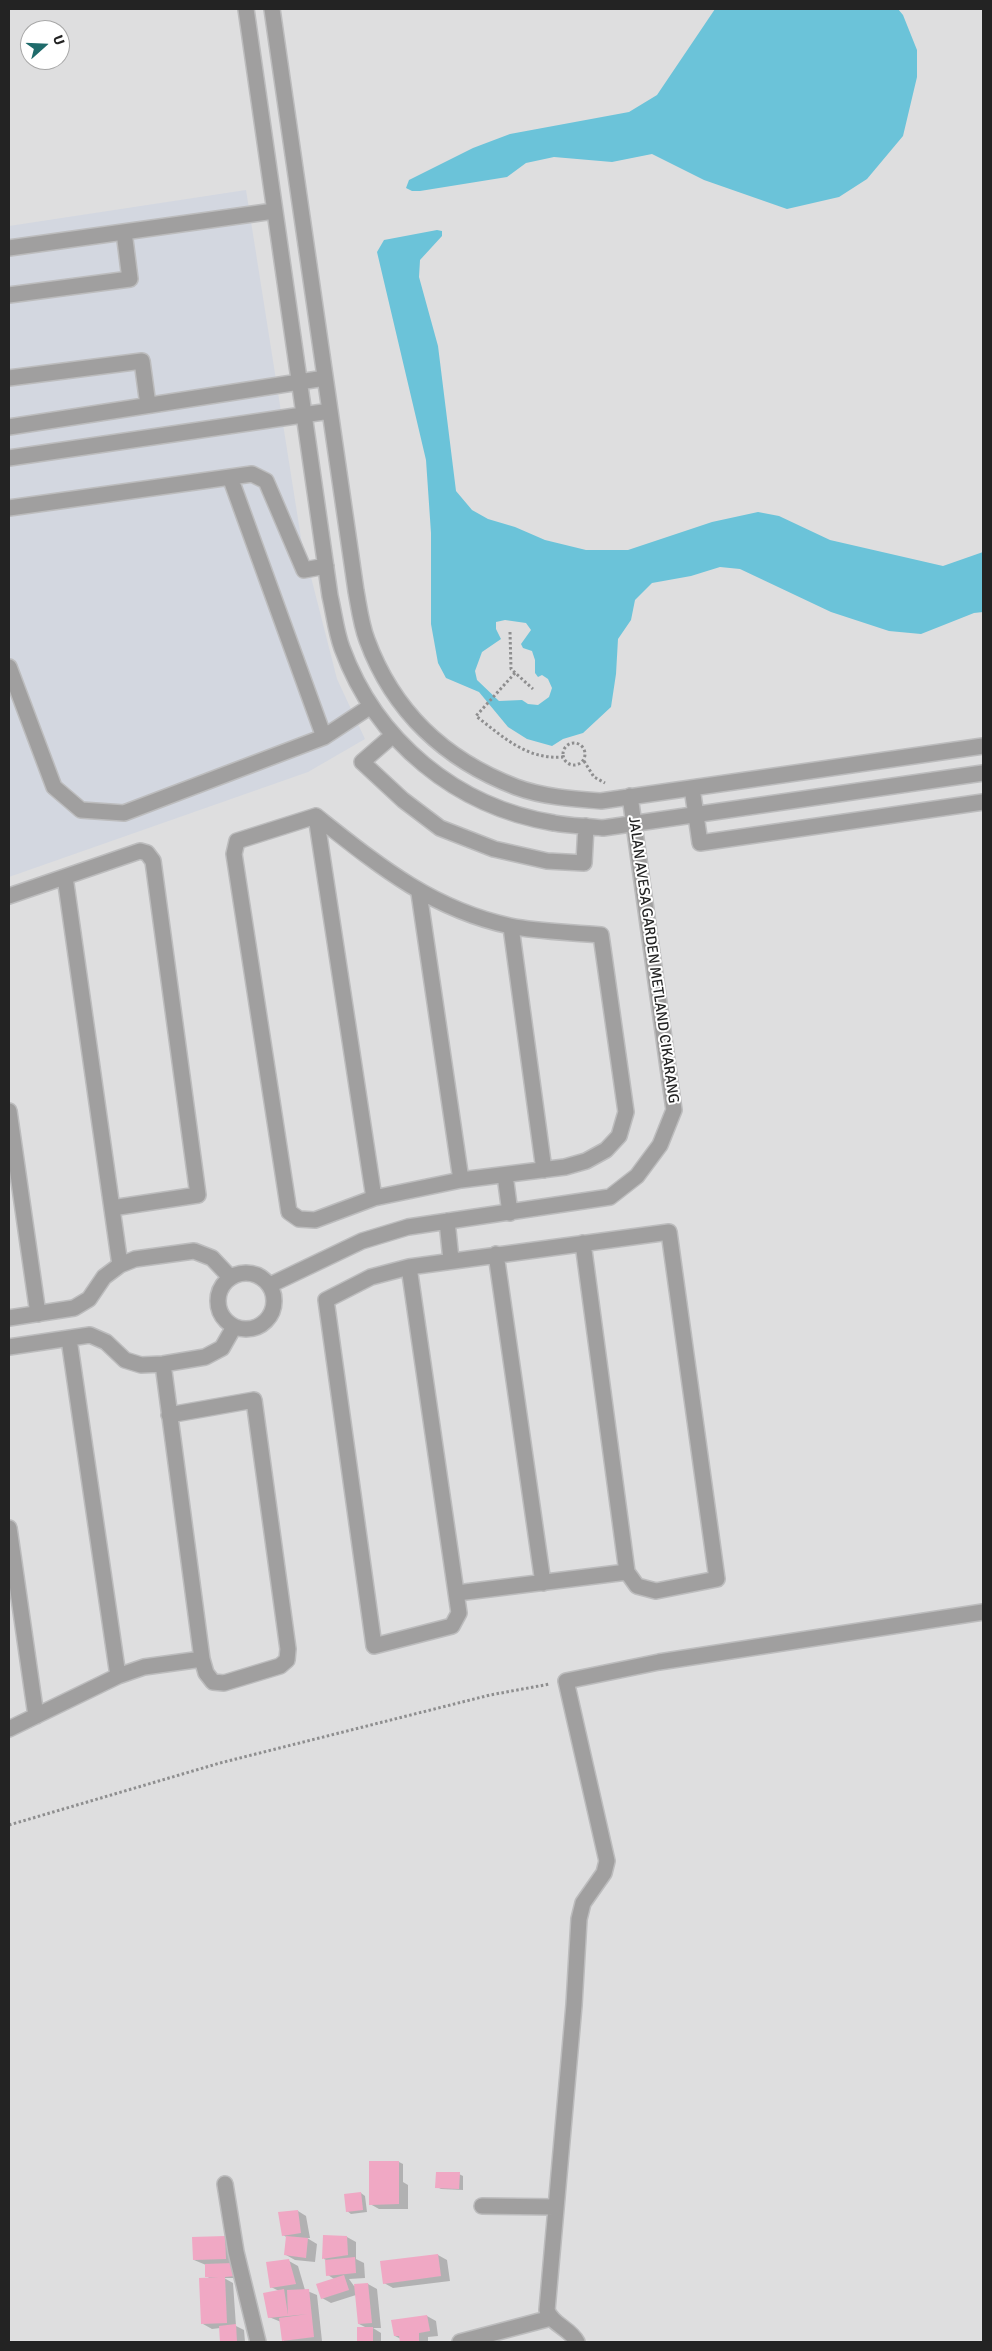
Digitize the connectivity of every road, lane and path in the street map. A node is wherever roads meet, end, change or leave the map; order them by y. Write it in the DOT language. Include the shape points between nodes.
graph roads {
  1 [pos="246,9"];
  2 [pos="272,9"];
  3 [pos="274,211"];
  4 [pos="124,232"];
  5 [pos="9,248"];
  6 [pos="9,295"];
  7 [pos="9,378"];
  8 [pos="325,378"];
  9 [pos="299,382"];
  10 [pos="148,405"];
  11 [pos="330,410"];
  12 [pos="303,414"];
  13 [pos="9,427"];
  14 [pos="9,458"];
  15 [pos="230,477"];
  16 [pos="9,508"];
  17 [pos="326,566"];
  18 [pos="510,632"];
  19 [pos="9,667"];
  20 [pos="515,673"];
  21 [pos="533,689"];
  22 [pos="371,706"];
  23 [pos="392,736"];
  24 [pos="324,737"];
  25 [pos="983,746"];
  26 [pos="564,758"];
  27 [pos="584,760"];
  28 [pos="983,773"];
  29 [pos="612,782"];
  30 [pos="692,788"];
  31 [pos="630,796"];
  32 [pos="983,802"];
  33 [pos="696,814"];
  34 [pos="316,816"];
  35 [pos="634,822"];
  36 [pos="586,826"];
  37 [pos="65,876"];
  38 [pos="419,893"];
  39 [pos="9,896"];
  40 [pos="511,927"];
  41 [pos="9,1111"];
  42 [pos="544,1170"];
  43 [pos="505,1176"];
  44 [pos="461,1180"];
  45 [pos="374,1198"];
  46 [pos="112,1208"];
  47 [pos="510,1213"];
  48 [pos="447,1221"];
  49 [pos="583,1243"];
  50 [pos="496,1254"];
  51 [pos="452,1260"];
  52 [pos="120,1264"];
  53 [pos="409,1267"];
  54 [pos="230,1277"];
  55 [pos="270,1285"];
  56 [pos="38,1314"];
  57 [pos="9,1318"];
  58 [pos="234,1327"];
  59 [pos="69,1339"];
  60 [pos="9,1347"];
  61 [pos="163,1364"];
  62 [pos="170,1415"];
  63 [pos="9,1528"];
  64 [pos="627,1572"];
  65 [pos="543,1583"];
  66 [pos="457,1593"];
  67 [pos="983,1612"];
  68 [pos="202,1659"];
  69 [pos="118,1676"];
  70 [pos="566,1681"];
  71 [pos="36,1716"];
  72 [pos="9,1729"];
  73 [pos="9,1825"];
  74 [pos="225,2184"];
  75 [pos="482,2206"];
  76 [pos="554,2207"];
  77 [pos="551,2318"];
  78 [pos="258,2342"];
  79 [pos="460,2342"];
  80 [pos="577,2342"];
  1 -- 3 [label="street"];
  2 -- 8 [label="street"];
  3 -- 4 [label="street"];
  3 -- 9 [label="street"];
  4 -- 5 [label="street"];
  4 -- 6 [label="street" via="130,279"];
  7 -- 10 [label="street" via="142,361"];
  8 -- 9 [label="street"];
  8 -- 11 [label="street"];
  9 -- 10 [label="street"];
  9 -- 12 [label="street"];
  10 -- 13 [label="street"];
  11 -- 12 [label="street"];
  11 -- 31 [label="street" via="356,592 366,639 385,680 411,718 445,749 516,787 558,797 593,800"];
  12 -- 14 [label="street"];
  12 -- 17 [label="street"];
  15 -- 16 [label="street"];
  15 -- 17 [label="street" via="252,474 266,481 304,570"];
  15 -- 24 [label="street"];
  17 -- 22 [label="street" via="342,647"];
  18 -- 20 [label="path" via="511,669"];
  19 -- 24 [label="street" via="54,787 81,810 124,813"];
  20 -- 21 [label="path"];
  20 -- 26 [label="path" via="476,716 511,745 533,754"];
  22 -- 23 [label="street"];
  22 -- 24 [label="street"];
  23 -- 36 [label="street" via="430,770 469,794 508,812 554,823"];
  23 -- 36 [label="street" via="362,762 402,800 440,828 503,851 546,861 584,863"];
  25 -- 30 [label="street"];
  26 -- 27 [label="path" via="573,766"];
  26 -- 27 [label="path" via="564,750 576,742 583,746"];
  27 -- 29 [label="path" via="594,777 604,783"];
  28 -- 33 [label="street"];
  30 -- 31 [label="street"];
  30 -- 33 [label="street"];
  31 -- 35 [label="street, JALAN AVESA GARDEN METLAND CIKARANG"];
  32 -- 33 [label="street" via="700,843"];
  33 -- 35 [label="street"];
  34 -- 38 [label="street"];
  34 -- 45 [label="street"];
  34 -- 45 [label="street" via="237,841 234,854 289,1212 299,1219 316,1220"];
  35 -- 36 [label="street" via="603,828"];
  35 -- 47 [label="street, JALAN AVESA GARDEN METLAND CIKARANG" via="674,1110 660,1145 637,1176 610,1198"];
  37 -- 39 [label="street"];
  37 -- 46 [label="street"];
  37 -- 46 [label="street" via="140,850 153,861 198,1195"];
  38 -- 40 [label="street" via="468,915"];
  38 -- 44 [label="street"];
  40 -- 42 [label="street"];
  40 -- 42 [label="street" via="601,935 626,1112 619,1136 606,1150 586,1161"];
  41 -- 56 [label="street"];
  42 -- 43 [label="street"];
  43 -- 44 [label="street"];
  43 -- 47 [label="street"];
  44 -- 45 [label="street"];
  46 -- 52 [label="street"];
  47 -- 48 [label="street, JALAN AVESA GARDEN METLAND CIKARANG"];
  48 -- 51 [label="street"];
  48 -- 55 [label="street, JALAN AVESA GARDEN METLAND CIKARANG" via="408,1227 362,1241"];
  49 -- 50 [label="street"];
  49 -- 64 [label="street"];
  49 -- 64 [label="street" via="669,1232 717,1579 656,1591 637,1586"];
  50 -- 51 [label="street"];
  50 -- 65 [label="street"];
  51 -- 53 [label="street"];
  52 -- 54 [label="street" via="194,1251 212,1258"];
  52 -- 56 [label="street" via="104,1277 90,1299 74,1308"];
  53 -- 66 [label="street"];
  53 -- 66 [label="street" via="371,1277 326,1300 374,1646 452,1626 459,1613"];
  54 -- 55 [label="street" via="244,1272 259,1275"];
  54 -- 58 [label="street" via="220,1288 217,1303 222,1317"];
  55 -- 58 [label="street" via="275,1299 272,1314 262,1325 248,1330"];
  56 -- 57 [label="street"];
  58 -- 61 [label="street" via="222,1348 205,1357"];
  59 -- 60 [label="street"];
  59 -- 61 [label="street" via="90,1336 106,1342 125,1360 141,1365"];
  59 -- 69 [label="street"];
  61 -- 62 [label="street"];
  62 -- 68 [label="street"];
  62 -- 68 [label="street" via="254,1400 288,1649 287,1660 280,1666 224,1683 213,1682"];
  63 -- 71 [label="street"];
  64 -- 65 [label="street"];
  65 -- 66 [label="street"];
  67 -- 70 [label="street" via="650,1664"];
  68 -- 69 [label="street" via="144,1667"];
  69 -- 71 [label="street"];
  70 -- 73 [label="path" via="490,1695 220,1763"];
  70 -- 76 [label="street" via="607,1861 604,1873 580,1910"];
  71 -- 72 [label="street"];
  74 -- 78 [label="street" via="236,2252"];
  75 -- 76 [label="street"];
  76 -- 77 [label="street" via="547,2310"];
  77 -- 79 [label="street"];
  77 -- 80 [label="street" via="573,2334"];
}
